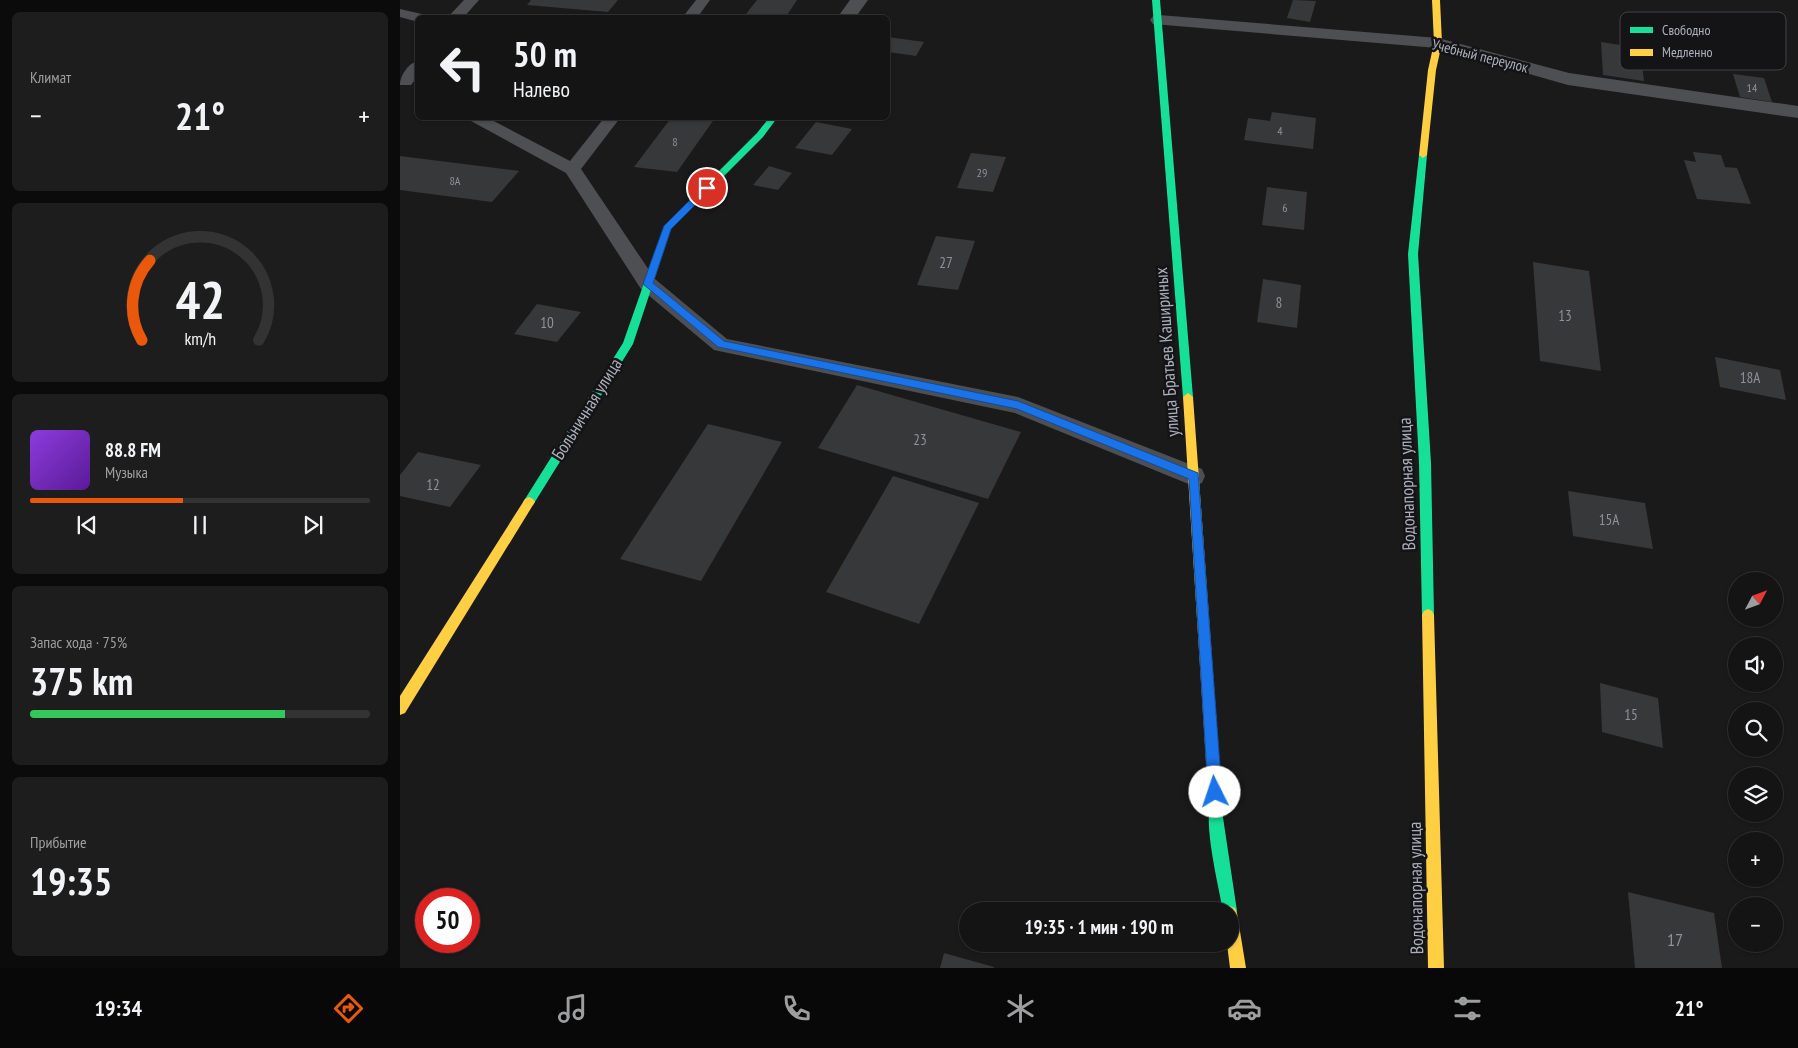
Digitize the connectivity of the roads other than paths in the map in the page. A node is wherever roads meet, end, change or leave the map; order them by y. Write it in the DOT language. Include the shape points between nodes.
graph roads {
  1 [pos="472,0"];
  2 [pos="703,0"];
  3 [pos="859,0"];
  4 [pos="1156,0"];
  5 [pos="1436,0"];
  6 [pos="400,14"];
  7 [pos="457,15"];
  8 [pos="691,15"];
  9 [pos="848,15"];
  10 [pos="415,17"];
  11 [pos="1159,20"];
  12 [pos="1438,43"];
  13 [pos="415,71"];
  14 [pos="408,85"];
  15 [pos="1798,112"];
  16 [pos="481,120"];
  17 [pos="610,120"];
  18 [pos="771,120"];
  19 [pos="572,169"];
  20 [pos="648,284"];
  21 [pos="1194,476"];
  22 [pos="400,708"];
  23 [pos="1229,902"];
  24 [pos="1236,952"];
  25 [pos="1238,968"];
  26 [pos="1436,968"];
  1 -- 7 [label="lane"];
  2 -- 8 [label="lane"];
  3 -- 9 [label="street"];
  4 -- 11 [label="street, улица Братьев Кашириных"];
  5 -- 12 [label="street, Водонапорная улица"];
  6 -- 10 [label="lane"];
  11 -- 12 [label="street, Учебный переулок"];
  11 -- 21 [label="street, улица Братьев Кашириных"];
  12 -- 15 [label="street, Учебный переулок" via="1568,79"];
  12 -- 26 [label="street, Водонапорная улица" via="1432,70 1413,254 1425,463"];
  13 -- 14 [label="lane"];
  16 -- 19 [label="lane"];
  17 -- 19 [label="lane"];
  18 -- 20 [label="street, Больничная улица" via="667,228"];
  19 -- 20 [label="lane"];
  20 -- 21 [label="lane" via="721,345 1018,405"];
  20 -- 22 [label="street, Больничная улица" via="628,344"];
  21 -- 23 [label="street, улица Братьев Кашириных" via="1218,831"];
  24 -- 25 [label="street, улица Братьев Кашириных"];
}
